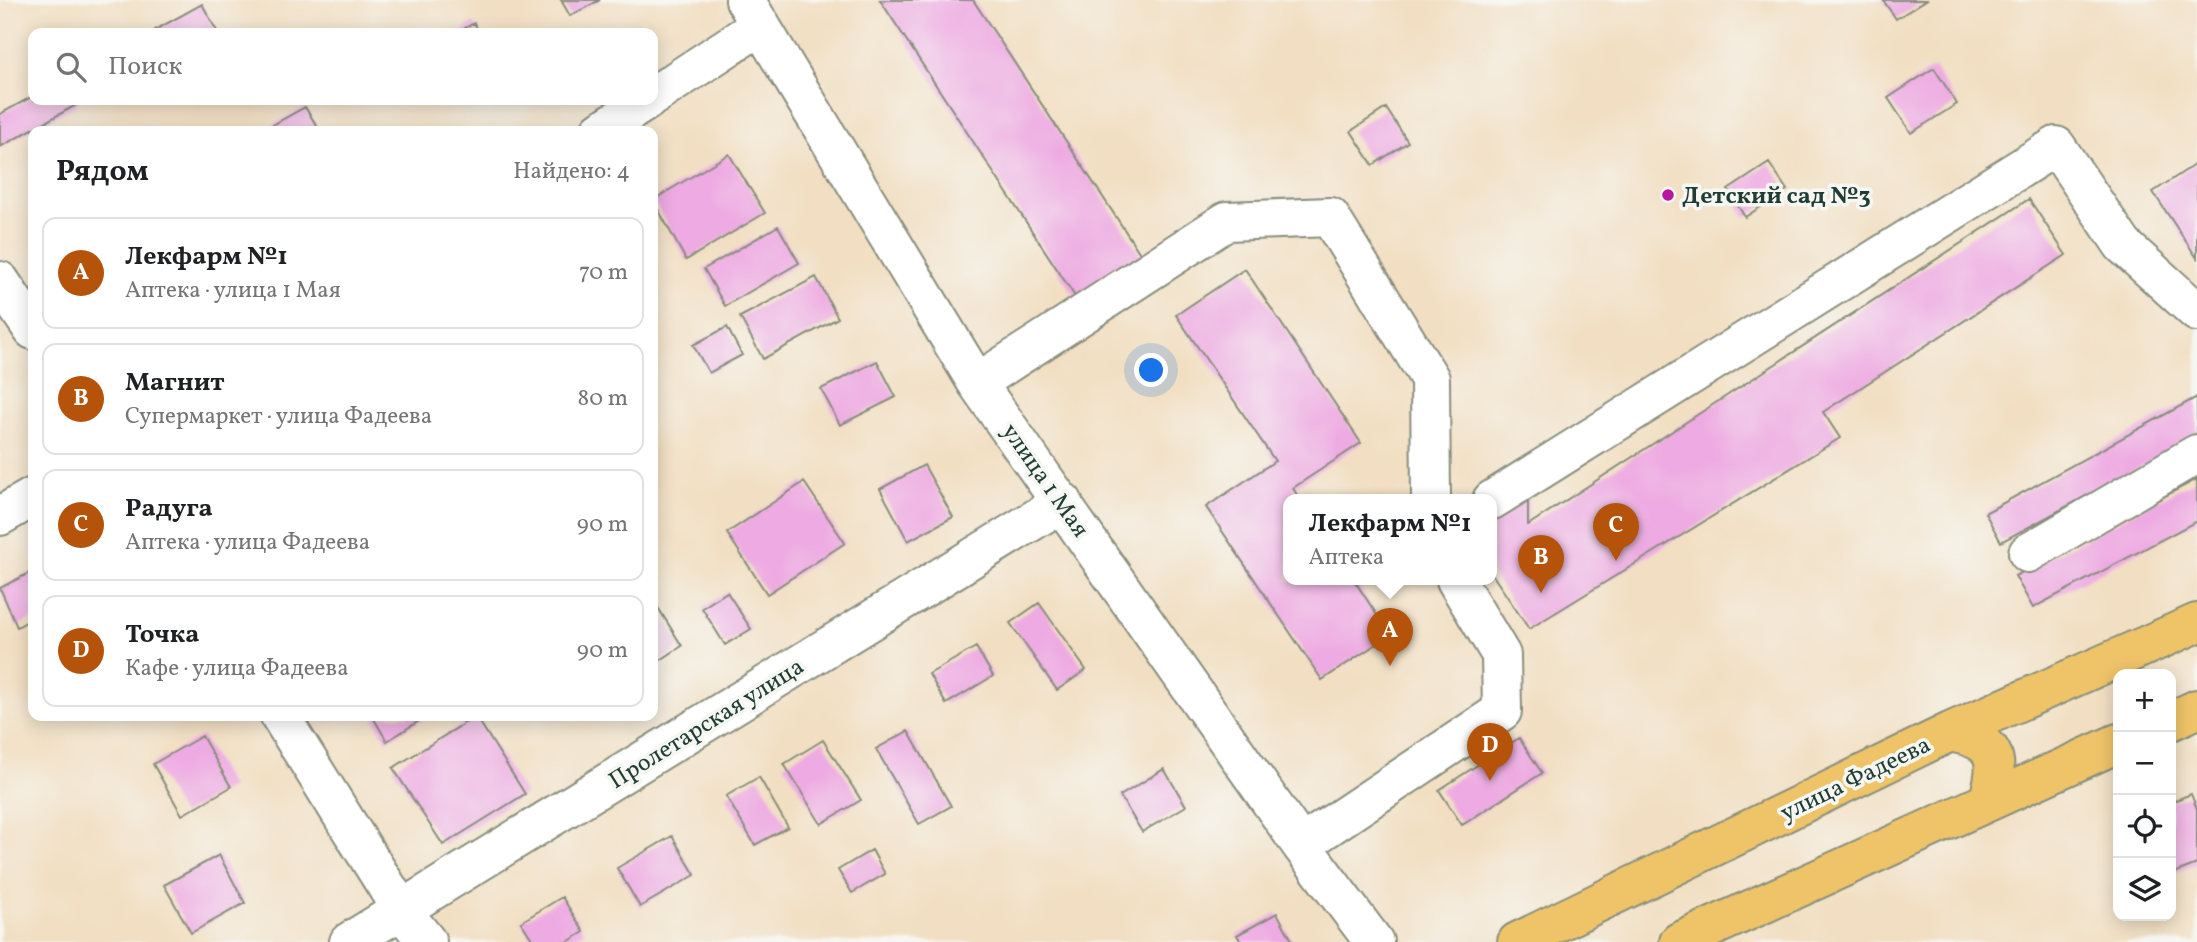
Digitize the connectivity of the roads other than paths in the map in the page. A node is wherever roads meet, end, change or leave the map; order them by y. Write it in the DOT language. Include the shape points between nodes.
graph roads {
  1 [pos="753,13"];
  2 [pos="658,92"];
  3 [pos="640,105"];
  4 [pos="608,126"];
  5 [pos="0,281"];
  6 [pos="2197,312"];
  7 [pos="28,323"];
  8 [pos="977,383"];
  9 [pos="2197,454"];
  10 [pos="1431,494"];
  11 [pos="1497,497"];
  12 [pos="28,500"];
  13 [pos="1063,502"];
  14 [pos="0,516"];
  15 [pos="2028,553"];
  16 [pos="1459,585"];
  17 [pos="2197,623"];
  18 [pos="2197,709"];
  19 [pos="2176,718"];
  20 [pos="284,721"];
  21 [pos="1950,732"];
  22 [pos="2113,745"];
  23 [pos="1989,799"];
  24 [pos="1301,845"];
  25 [pos="402,911"];
  26 [pos="349,942"];
  27 [pos="427,942"];
  28 [pos="1374,942"];
  29 [pos="1517,942"];
  30 [pos="1679,942"];
  1 -- 2 [label="street"];
  1 -- 8 [label="street, улица 1 Мая"];
  3 -- 4 [label="street"];
  5 -- 7 [label="street"];
  6 -- 11 [label="street" via="2123,245 2056,146"];
  8 -- 10 [label="street" via="1227,221 1330,218 1430,379"];
  8 -- 13 [label="street, улица 1 Мая"];
  9 -- 15 [label="street"];
  12 -- 14 [label="street"];
  13 -- 24 [label="street, улица 1 Мая"];
  13 -- 25 [label="street, Пролетарская улица"];
  16 -- 24 [label="street" via="1501,655 1502,711"];
  17 -- 21 [label="main road, улица Фадеева"];
  18 -- 19 [label="main road"];
  20 -- 25 [label="street"];
  21 -- 23 [label="main road" via="1976,737 1992,751 1997,771"];
  21 -- 29 [label="main road, улица Фадеева"];
  22 -- 23 [label="main road"];
  23 -- 30 [label="main road"];
  24 -- 28 [label="street, улица 1 Мая"];
  25 -- 26 [label="street, Пролетарская улица"];
  25 -- 27 [label="street"];
}
